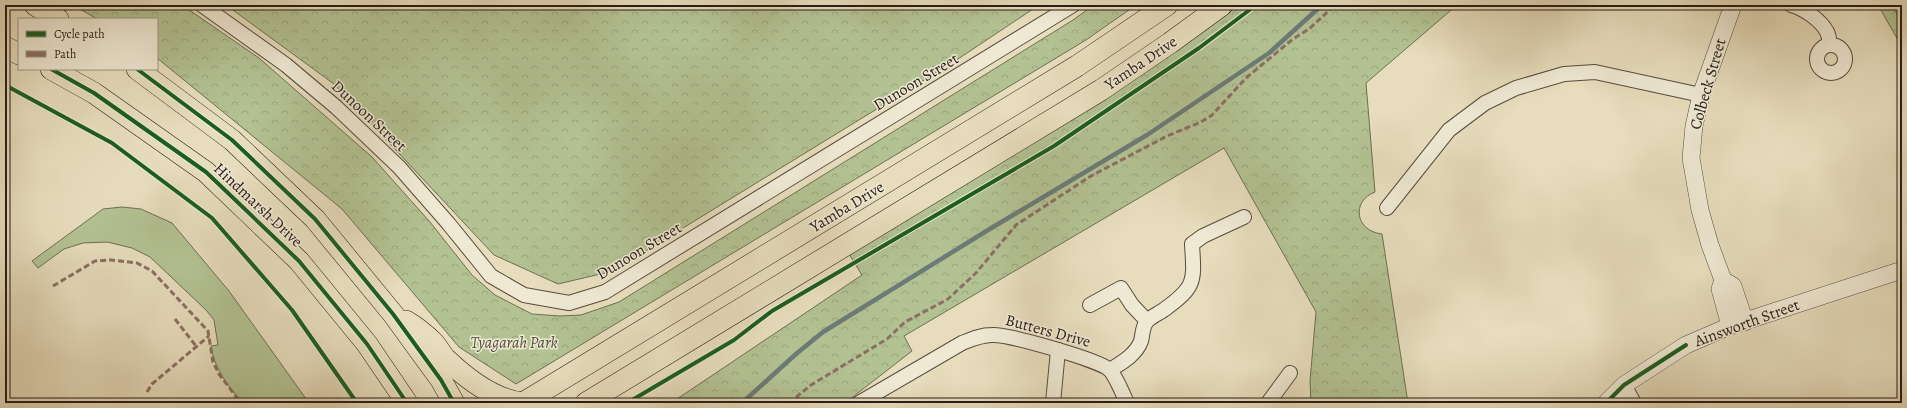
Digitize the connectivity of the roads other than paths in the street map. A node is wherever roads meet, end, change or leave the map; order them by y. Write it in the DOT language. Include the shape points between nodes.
graph roads {
  1 [pos="35,5"];
  2 [pos="202,5"];
  3 [pos="1074,5"];
  4 [pos="1167,5"];
  5 [pos="1222,5"];
  6 [pos="1732,5"];
  7 [pos="1791,5"];
  8 [pos="56,18"];
  9 [pos="1830,44"];
  10 [pos="5,47"];
  11 [pos="18,54"];
  12 [pos="53,70"];
  13 [pos="138,70"];
  14 [pos="1701,95"];
  15 [pos="1387,208"];
  16 [pos="1244,217"];
  17 [pos="1902,270"];
  18 [pos="1090,305"];
  19 [pos="393,314"];
  20 [pos="1147,321"];
  21 [pos="1738,324"];
  22 [pos="1058,350"];
  23 [pos="1110,370"];
  24 [pos="1290,373"];
  25 [pos="1624,385"];
  26 [pos="406,402"];
  27 [pos="454,403"];
  28 [pos="523,403"];
  29 [pos="586,403"];
  30 [pos="859,403"];
  31 [pos="1053,403"];
  32 [pos="1127,403"];
  33 [pos="1268,403"];
  34 [pos="1606,403"];
  35 [pos="1634,403"];
  1 -- 8 [label="main road"];
  2 -- 3 [label="street, Dunoon Street" via="286,65 336,107 399,167 491,276 524,295 569,303 605,292"];
  4 -- 28 [label="main road, Yamba Drive" via="1077,66"];
  5 -- 29 [label="main road, Yamba Drive" via="1102,90"];
  6 -- 14 [label="street, Colbeck Street"];
  7 -- 9 [label="street" via="1818,21 1827,32"];
  10 -- 11 [label="main road"];
  12 -- 26 [label="main road, Hindmarsh Drive" via="94,93 206,172 299,261 366,344"];
  13 -- 19 [label="main road, Hindmarsh Drive" via="232,140 304,208"];
  14 -- 15 [label="street" via="1594,72 1564,74 1516,88 1485,103 1449,130"];
  14 -- 21 [label="street, Colbeck Street" via="1694,126 1692,164 1703,220 1724,280 1720,289"];
  16 -- 20 [label="street" via="1203,236 1192,244 1193,279 1186,292"];
  17 -- 21 [label="street, Ainsworth Street"];
  18 -- 20 [label="street" via="1121,288"];
  19 -- 27 [label="main road, Hindmarsh Drive" via="441,380"];
  19 -- 28 [label="main road" via="415,327 433,342 445,358 482,387 498,397"];
  20 -- 23 [label="street" via="1141,342 1131,355"];
  21 -- 25 [label="street, Ainsworth Street" via="1686,345"];
  22 -- 23 [label="street, Butters Drive" via="1097,362"];
  22 -- 30 [label="street, Butters Drive" via="993,334 979,336 962,343"];
  22 -- 31 [label="street"];
  23 -- 32 [label="street"];
  24 -- 33 [label="street"];
  25 -- 34 [label="street, Ainsworth Street"];
  25 -- 35 [label="street"];
}
